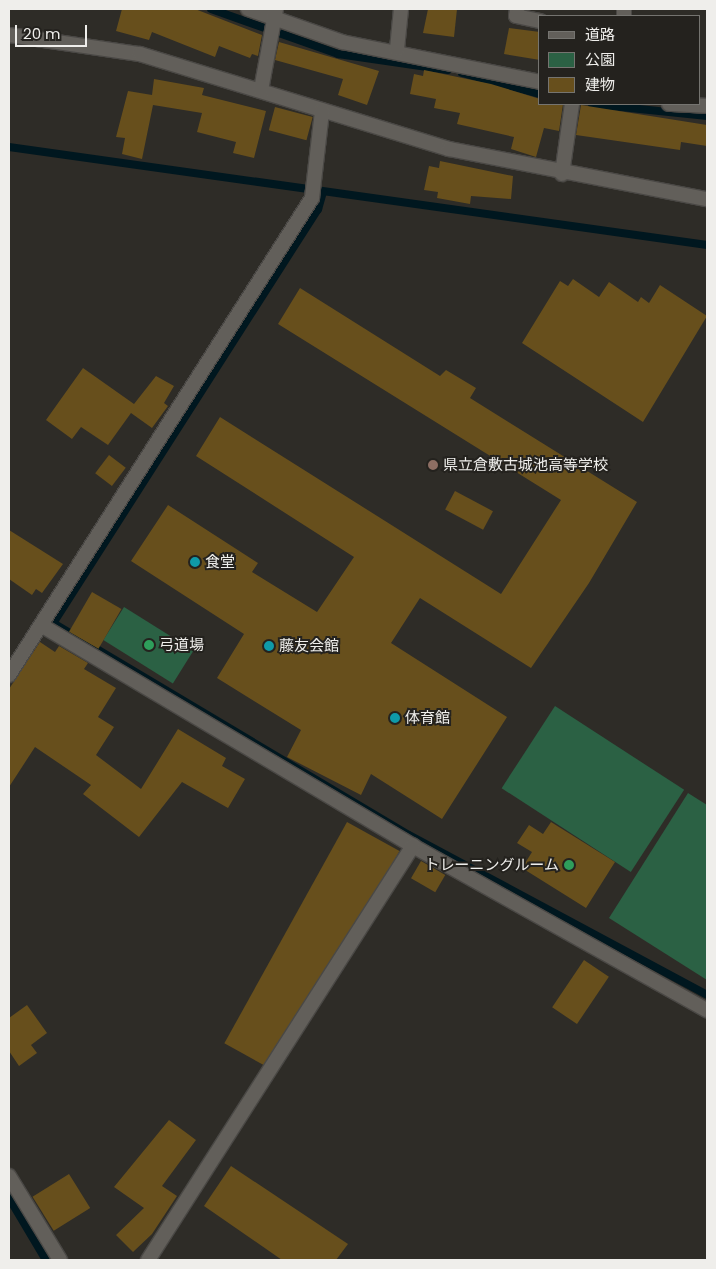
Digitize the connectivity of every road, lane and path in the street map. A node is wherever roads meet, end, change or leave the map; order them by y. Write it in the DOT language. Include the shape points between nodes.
graph roads {
  1 [pos="248,9"];
  2 [pos="401,9"];
  3 [pos="517,9"];
  4 [pos="274,22"];
  5 [pos="538,22"];
  6 [pos="9,35"];
  7 [pos="397,49"];
  8 [pos="538,82"];
  9 [pos="261,90"];
  10 [pos="572,105"];
  11 [pos="688,105"];
  12 [pos="707,106"];
  13 [pos="322,111"];
  14 [pos="562,174"];
  15 [pos="707,199"];
  16 [pos="41,625"];
  17 [pos="9,675"];
  18 [pos="413,846"];
  19 [pos="707,1010"];
  20 [pos="9,1176"];
  21 [pos="60,1260"];
  22 [pos="148,1260"];
  1 -- 4 [label="street"];
  2 -- 7 [label="street"];
  3 -- 5 [label="street" via="516,16"];
  4 -- 7 [label="street" via="342,42"];
  4 -- 9 [label="street"];
  6 -- 9 [label="street" via="140,54"];
  7 -- 8 [label="street"];
  9 -- 13 [label="street"];
  10 -- 14 [label="street"];
  11 -- 12 [label="street"];
  13 -- 14 [label="street" via="449,149"];
  13 -- 16 [label="street" via="313,188"];
  14 -- 15 [label="street"];
  16 -- 17 [label="street"];
  16 -- 18 [label="street"];
  18 -- 19 [label="street"];
  18 -- 22 [label="street"];
  20 -- 21 [label="street"];
}
